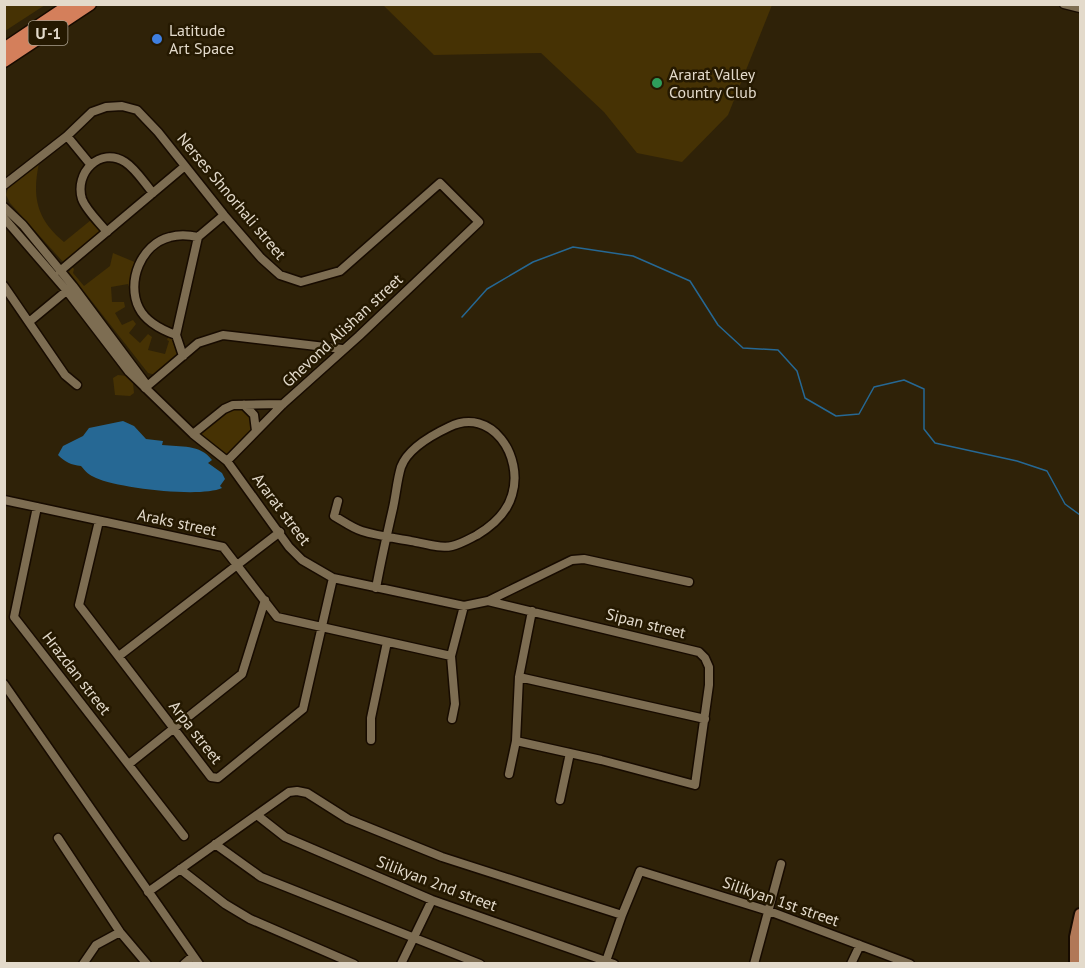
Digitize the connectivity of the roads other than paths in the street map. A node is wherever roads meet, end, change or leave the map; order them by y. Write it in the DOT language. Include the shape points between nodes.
graph roads {
  1 [pos="71,4"];
  2 [pos="90,4"];
  3 [pos="1064,4"];
  4 [pos="1080,8"];
  5 [pos="35,35"];
  6 [pos="4,48"];
  7 [pos="4,61"];
  8 [pos="67,136"];
  9 [pos="90,165"];
  10 [pos="185,166"];
  11 [pos="4,185"];
  12 [pos="153,194"];
  13 [pos="4,207"];
  14 [pos="224,215"];
  15 [pos="4,218"];
  16 [pos="479,222"];
  17 [pos="107,232"];
  18 [pos="198,237"];
  19 [pos="60,271"];
  20 [pos="4,286"];
  21 [pos="70,289"];
  22 [pos="29,322"];
  23 [pos="176,335"];
  24 [pos="342,349"];
  25 [pos="183,356"];
  26 [pos="77,385"];
  27 [pos="148,389"];
  28 [pos="283,404"];
  29 [pos="244,405"];
  30 [pos="256,431"];
  31 [pos="193,434"];
  32 [pos="226,461"];
  33 [pos="4,500"];
  34 [pos="338,501"];
  35 [pos="37,507"];
  36 [pos="99,521"];
  37 [pos="280,532"];
  38 [pos="387,536"];
  39 [pos="237,564"];
  40 [pos="333,578"];
  41 [pos="689,582"];
  42 [pos="376,588"];
  43 [pos="265,600"];
  44 [pos="488,600"];
  45 [pos="464,606"];
  46 [pos="532,611"];
  47 [pos="322,628"];
  48 [pos="387,642"];
  49 [pos="119,656"];
  50 [pos="451,656"];
  51 [pos="519,677"];
  52 [pos="4,684"];
  53 [pos="452,719"];
  54 [pos="705,719"];
  55 [pos="174,729"];
  56 [pos="371,740"];
  57 [pos="516,741"];
  58 [pos="570,753"];
  59 [pos="129,764"];
  60 [pos="509,774"];
  61 [pos="560,800"];
  62 [pos="257,815"];
  63 [pos="184,836"];
  64 [pos="58,838"];
  65 [pos="215,844"];
  66 [pos="781,864"];
  67 [pos="180,869"];
  68 [pos="148,892"];
  69 [pos="432,900"];
  70 [pos="769,911"];
  71 [pos="1080,914"];
  72 [pos="622,915"];
  73 [pos="120,932"];
  74 [pos="413,938"];
  75 [pos="860,945"];
  76 [pos="193,956"];
  77 [pos="83,963"];
  78 [pos="147,963"];
  79 [pos="184,963"];
  80 [pos="199,963"];
  81 [pos="354,963"];
  82 [pos="401,963"];
  83 [pos="480,963"];
  84 [pos="608,963"];
  85 [pos="754,963"];
  86 [pos="851,963"];
  87 [pos="910,963"];
  88 [pos="1074,963"];
  1 -- 5 [label="highway, Մ-1"];
  2 -- 5 [label="highway, Մ-1"];
  3 -- 4 [label="street"];
  5 -- 6 [label="highway, Մ-1"];
  5 -- 7 [label="highway, Մ-1"];
  8 -- 9 [label="street"];
  8 -- 10 [label="street, Nerses Shnorhali street" via="92,112 122,106 137,110"];
  8 -- 11 [label="street, Nerses Shnorhali street"];
  9 -- 12 [label="street" via="108,158 127,163"];
  9 -- 17 [label="street" via="80,182 83,202"];
  10 -- 12 [label="street"];
  10 -- 14 [label="street, Nerses Shnorhali street"];
  12 -- 17 [label="street"];
  13 -- 19 [label="street, Ararat street"];
  14 -- 16 [label="street, Nerses Shnorhali street" via="280,275 301,282 340,271 440,183"];
  14 -- 18 [label="street"];
  15 -- 21 [label="street, Ararat street"];
  16 -- 24 [label="street, Ghevond Alishan street"];
  17 -- 19 [label="street"];
  18 -- 23 [label="street"];
  18 -- 23 [label="street" via="168,237 141,259 135,276 139,309 149,322"];
  19 -- 21 [label="street, Ararat street"];
  20 -- 22 [label="street"];
  21 -- 22 [label="street"];
  21 -- 27 [label="street, Ararat street" via="129,372"];
  22 -- 26 [label="street" via="65,375"];
  23 -- 25 [label="street"];
  24 -- 25 [label="street" via="223,335 198,343"];
  24 -- 28 [label="street, Ghevond Alishan street"];
  25 -- 27 [label="street"];
  27 -- 31 [label="street, Ararat street"];
  28 -- 29 [label="street"];
  28 -- 30 [label="street, Ghevond Alishan street"];
  29 -- 30 [label="street" via="254,415"];
  29 -- 31 [label="street" via="224,409"];
  30 -- 32 [label="street, Ghevond Alishan street"];
  31 -- 32 [label="street, Ararat street"];
  32 -- 37 [label="street, Ararat street"];
  33 -- 35 [label="street, Araks street"];
  34 -- 38 [label="street" via="334,516 360,531"];
  35 -- 36 [label="street, Araks street"];
  35 -- 59 [label="street, Hrazdan street" via="14,617"];
  36 -- 39 [label="street, Araks street" via="223,547"];
  36 -- 49 [label="street, Arpa street" via="79,606"];
  37 -- 39 [label="street"];
  37 -- 40 [label="street, Ararat street" via="302,560"];
  38 -- 38 [label="street" via="401,467 421,444 451,425 469,422 483,423 504,442 512,461 514,489 506,508 489,527 472,538 441,547"];
  38 -- 42 [label="street"];
  39 -- 43 [label="street, Araks street"];
  39 -- 49 [label="street"];
  40 -- 42 [label="street, Ararat street"];
  40 -- 47 [label="street, Arpa street"];
  41 -- 44 [label="street, Ararat street" via="584,559 572,560"];
  42 -- 45 [label="street, Ararat street"];
  43 -- 47 [label="street, Araks street" via="277,617"];
  43 -- 55 [label="street" via="242,674"];
  44 -- 45 [label="street, Ararat street"];
  44 -- 46 [label="street, Sipan street"];
  45 -- 50 [label="street"];
  46 -- 51 [label="street"];
  46 -- 54 [label="street, Sipan street" via="699,652 709,668"];
  47 -- 48 [label="street, Araks street"];
  47 -- 55 [label="street, Arpa street" via="303,709 218,778 212,777"];
  48 -- 50 [label="street, Araks street"];
  48 -- 56 [label="street" via="371,718"];
  49 -- 55 [label="street, Arpa street"];
  50 -- 53 [label="street" via="455,704"];
  51 -- 54 [label="street"];
  51 -- 57 [label="street"];
  52 -- 68 [label="street"];
  54 -- 58 [label="street, Sipan street" via="695,785"];
  55 -- 59 [label="street"];
  57 -- 58 [label="street"];
  57 -- 60 [label="street"];
  58 -- 61 [label="street"];
  59 -- 63 [label="street, Hrazdan street"];
  62 -- 65 [label="street"];
  62 -- 69 [label="street, Silikyan 2nd street" via="285,837"];
  62 -- 72 [label="street" via="289,792 297,791 348,819 442,857"];
  64 -- 73 [label="street"];
  65 -- 67 [label="street"];
  65 -- 74 [label="street" via="261,877"];
  66 -- 70 [label="street"];
  67 -- 68 [label="street"];
  67 -- 81 [label="street" via="250,918"];
  68 -- 76 [label="street"];
  69 -- 74 [label="street"];
  69 -- 84 [label="street, Silikyan 2nd street"];
  70 -- 72 [label="street, Silikyan 1st street" via="640,871"];
  70 -- 75 [label="street, Silikyan 1st street"];
  70 -- 85 [label="street"];
  71 -- 88 [label="main road"];
  72 -- 84 [label="street"];
  73 -- 77 [label="street" via="96,945"];
  73 -- 78 [label="street"];
  74 -- 82 [label="street"];
  74 -- 83 [label="street"];
  75 -- 86 [label="street"];
  75 -- 87 [label="street, Silikyan 1st street"];
  76 -- 79 [label="street"];
  76 -- 80 [label="street"];
}
